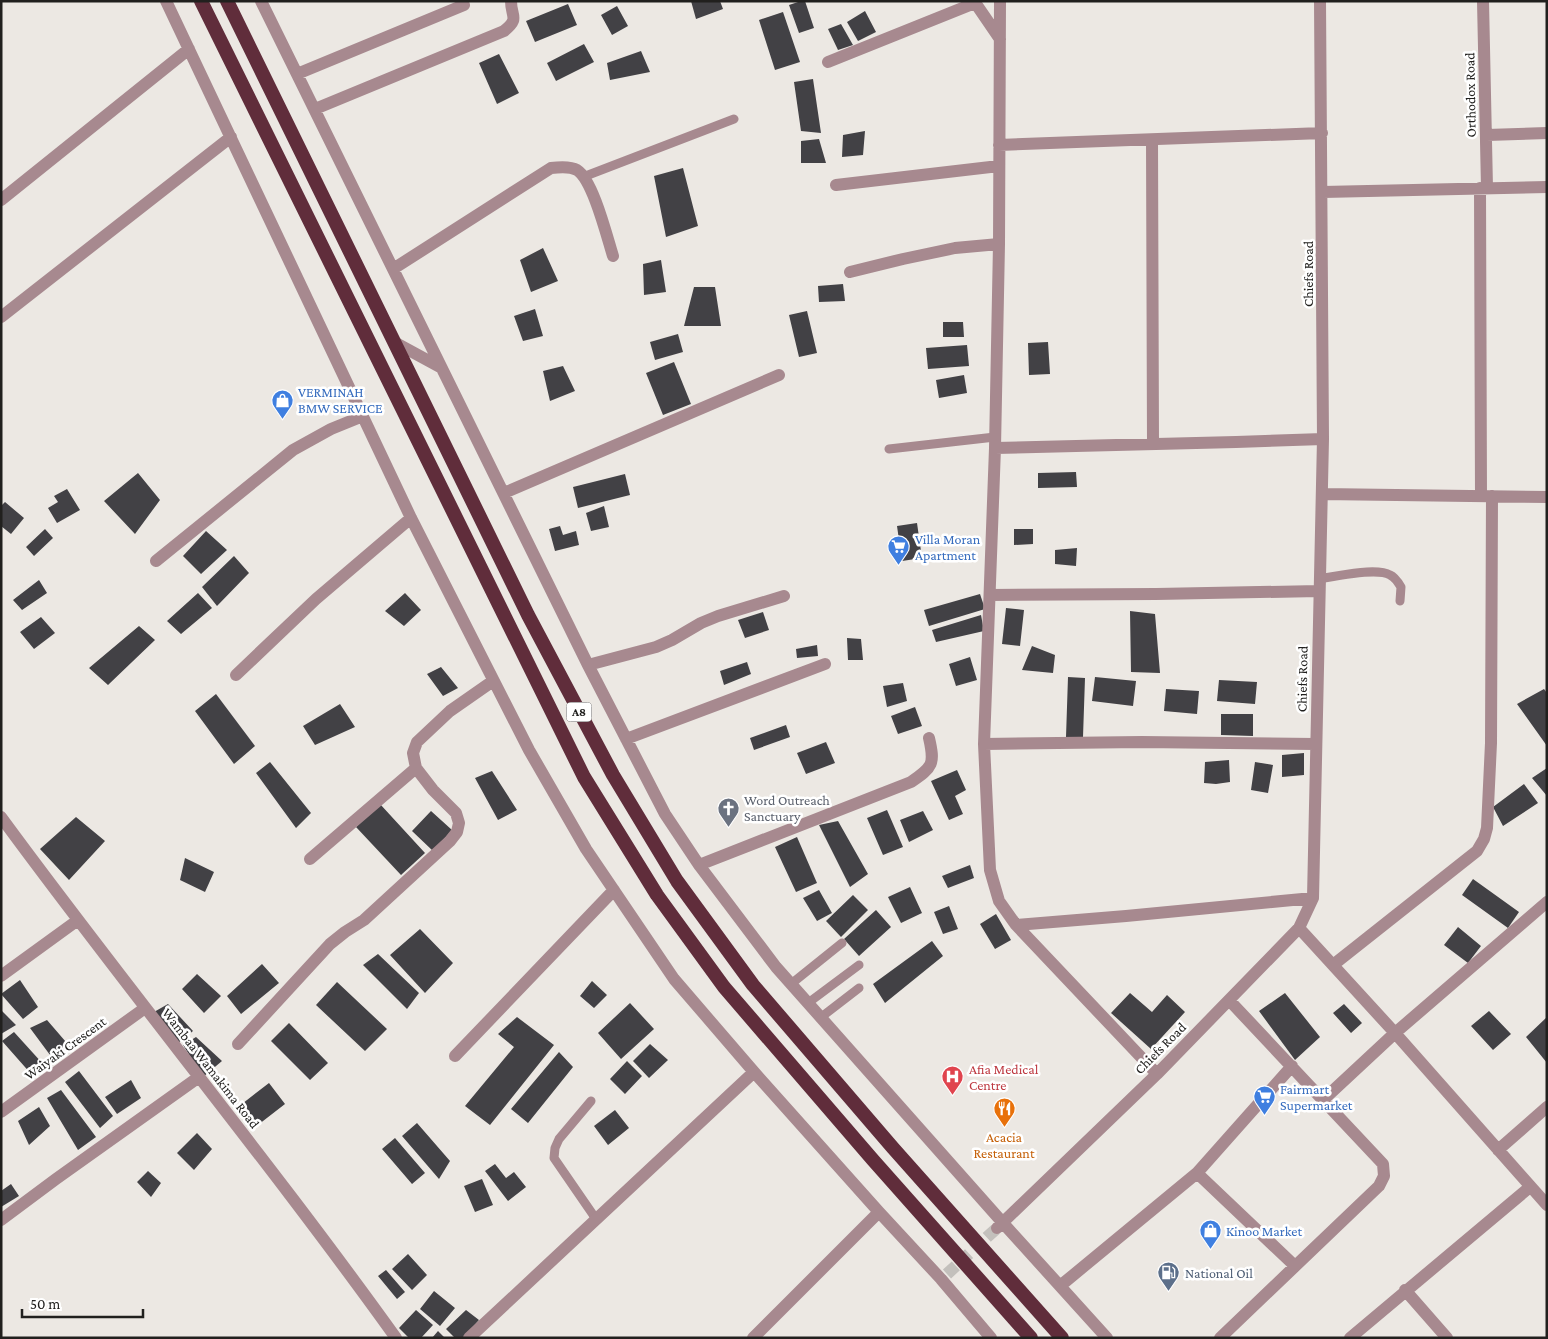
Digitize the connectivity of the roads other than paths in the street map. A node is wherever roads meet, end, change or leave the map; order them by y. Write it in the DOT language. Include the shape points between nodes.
graph roads {
  1 [pos="166,1"];
  2 [pos="201,1"];
  3 [pos="227,1"];
  4 [pos="261,1"];
  5 [pos="511,1"];
  6 [pos="1000,1"];
  7 [pos="1320,1"];
  8 [pos="1483,1"];
  9 [pos="975,2"];
  10 [pos="464,5"];
  11 [pos="1000,39"];
  12 [pos="189,49"];
  13 [pos="828,62"];
  14 [pos="298,74"];
  15 [pos="315,108"];
  16 [pos="734,119"];
  17 [pos="1322,133"];
  18 [pos="1547,133"];
  19 [pos="1487,135"];
  20 [pos="231,137"];
  21 [pos="1152,140"];
  22 [pos="999,145"];
  23 [pos="999,166"];
  24 [pos="583,177"];
  25 [pos="836,185"];
  26 [pos="1547,187"];
  27 [pos="1483,188"];
  28 [pos="1322,192"];
  29 [pos="1,200"];
  30 [pos="999,244"];
  31 [pos="613,256"];
  32 [pos="393,270"];
  33 [pos="850,272"];
  34 [pos="1,317"];
  35 [pos="394,342"];
  36 [pos="440,367"];
  37 [pos="779,375"];
  38 [pos="363,416"];
  39 [pos="1323,439"];
  40 [pos="995,442"];
  41 [pos="1152,444"];
  42 [pos="889,449"];
  43 [pos="504,493"];
  44 [pos="1322,494"];
  45 [pos="1486,496"];
  46 [pos="1547,497"];
  47 [pos="411,518"];
  48 [pos="156,561"];
  49 [pos="1319,585"];
  50 [pos="990,595"];
  51 [pos="784,596"];
  52 [pos="1400,601"];
  53 [pos="825,664"];
  54 [pos="588,665"];
  55 [pos="236,675"];
  56 [pos="494,681"];
  57 [pos="626,738"];
  58 [pos="929,738"];
  59 [pos="984,744"];
  60 [pos="1316,744"];
  61 [pos="416,768"];
  62 [pos="1,816"];
  63 [pos="310,859"];
  64 [pos="700,865"];
  65 [pos="614,890"];
  66 [pos="1313,898"];
  67 [pos="1547,902"];
  68 [pos="78,920"];
  69 [pos="1016,925"];
  70 [pos="1299,928"];
  71 [pos="842,943"];
  72 [pos="859,965"];
  73 [pos="1333,965"];
  74 [pos="1,976"];
  75 [pos="791,984"];
  76 [pos="859,988"];
  77 [pos="1229,1000"];
  78 [pos="808,1003"];
  79 [pos="146,1008"];
  80 [pos="820,1018"];
  81 [pos="1395,1033"];
  82 [pos="238,1044"];
  83 [pos="455,1056"];
  84 [pos="1292,1066"];
  85 [pos="754,1072"];
  86 [pos="1157,1074"];
  87 [pos="199,1077"];
  88 [pos="1323,1100"];
  89 [pos="592,1101"];
  90 [pos="1547,1107"];
  91 [pos="1,1112"];
  92 [pos="1498,1150"];
  93 [pos="1197,1173"];
  94 [pos="1530,1187"];
  95 [pos="1547,1206"];
  96 [pos="879,1212"];
  97 [pos="596,1219"];
  98 [pos="1,1220"];
  99 [pos="1000,1226"];
  100 [pos="1295,1266"];
  101 [pos="1060,1286"];
  102 [pos="1406,1290"];
  103 [pos="395,1337"];
  104 [pos="469,1338"];
  105 [pos="753,1338"];
  106 [pos="991,1338"];
  107 [pos="1031,1338"];
  108 [pos="1062,1338"];
  109 [pos="1107,1338"];
  110 [pos="1220,1338"];
  111 [pos="1350,1338"];
  112 [pos="1447,1338"];
  1 -- 12 [label="street"];
  2 -- 107 [label="highway, A8, bridge" via="584,777 657,895 724,987"];
  3 -- 35 [label="highway, A8, bridge"];
  4 -- 14 [label="street"];
  5 -- 15 [label="street" via="514,18 504,31"];
  6 -- 11 [label="street"];
  7 -- 17 [label="street, Chiefs Road"];
  8 -- 19 [label="street, Orthodox Road"];
  9 -- 11 [label="street"];
  9 -- 13 [label="street"];
  10 -- 14 [label="street"];
  11 -- 22 [label="street"];
  12 -- 20 [label="street"];
  12 -- 29 [label="street"];
  14 -- 15 [label="street"];
  15 -- 32 [label="street"];
  16 -- 24 [label="lane"];
  17 -- 21 [label="street"];
  17 -- 28 [label="street, Chiefs Road"];
  18 -- 19 [label="street"];
  19 -- 27 [label="street, Orthodox Road"];
  20 -- 34 [label="street"];
  20 -- 38 [label="street"];
  21 -- 22 [label="street"];
  21 -- 41 [label="street"];
  22 -- 23 [label="street"];
  23 -- 25 [label="street"];
  23 -- 30 [label="street"];
  24 -- 31 [label="street" via="589,183"];
  24 -- 32 [label="street" via="578,170 551,168"];
  26 -- 27 [label="street"];
  27 -- 28 [label="street"];
  27 -- 45 [label="street, Orthodox Road"];
  28 -- 39 [label="street, Chiefs Road"];
  30 -- 33 [label="street" via="955,248"];
  30 -- 40 [label="street"];
  32 -- 36 [label="street"];
  35 -- 36 [label="street"];
  35 -- 108 [label="highway, A8, bridge" via="528,615 613,775 677,881 753,985"];
  36 -- 43 [label="street"];
  37 -- 43 [label="street"];
  38 -- 47 [label="street"];
  38 -- 48 [label="street" via="293,450"];
  39 -- 41 [label="street"];
  39 -- 44 [label="street, Chiefs Road"];
  40 -- 41 [label="street"];
  40 -- 42 [label="lane"];
  40 -- 50 [label="street"];
  43 -- 54 [label="street"];
  44 -- 45 [label="street"];
  44 -- 49 [label="street, Chiefs Road"];
  45 -- 46 [label="street"];
  45 -- 73 [label="street, Orthodox Road" via="1491,743 1484,839 1477,851"];
  47 -- 55 [label="street" via="316,599"];
  47 -- 56 [label="street"];
  49 -- 50 [label="street" via="1147,594"];
  49 -- 52 [label="lane" via="1357,573 1384,572 1401,586"];
  49 -- 60 [label="street, Chiefs Road"];
  50 -- 59 [label="street"];
  51 -- 54 [label="street" via="718,616 656,647"];
  53 -- 57 [label="street"];
  54 -- 57 [label="street"];
  56 -- 61 [label="street" via="450,711 416,742 413,753"];
  56 -- 65 [label="street" via="586,849"];
  57 -- 64 [label="street" via="665,814"];
  58 -- 64 [label="street" via="933,755 931,764 911,782"];
  59 -- 60 [label="street"];
  59 -- 69 [label="street" via="990,870 999,901"];
  60 -- 66 [label="street, Chiefs Road"];
  61 -- 63 [label="street"];
  61 -- 82 [label="street" via="456,813 457,832 364,920 330,944"];
  62 -- 68 [label="street, Wambaa Wamakima Road"];
  64 -- 75 [label="street"];
  65 -- 83 [label="street"];
  65 -- 85 [label="street" via="674,979"];
  66 -- 69 [label="street"];
  66 -- 70 [label="street, Chiefs Road"];
  67 -- 81 [label="street"];
  68 -- 74 [label="street"];
  68 -- 79 [label="street, Wambaa Wamakima Road"];
  69 -- 86 [label="street"];
  70 -- 73 [label="street"];
  70 -- 77 [label="street, Chiefs Road"];
  71 -- 75 [label="lane"];
  72 -- 78 [label="lane"];
  73 -- 81 [label="street"];
  75 -- 78 [label="street"];
  76 -- 80 [label="lane"];
  77 -- 84 [label="street"];
  77 -- 86 [label="street, Chiefs Road"];
  78 -- 80 [label="street"];
  79 -- 87 [label="street, Wambaa Wamakima Road"];
  79 -- 91 [label="street, Waiyaki Crescent"];
  80 -- 99 [label="street"];
  81 -- 88 [label="street"];
  81 -- 92 [label="street"];
  84 -- 88 [label="street"];
  84 -- 93 [label="street"];
  85 -- 96 [label="street"];
  85 -- 97 [label="street"];
  86 -- 99 [label="street, Chiefs Road"];
  87 -- 98 [label="street"];
  87 -- 103 [label="street, Wambaa Wamakima Road"];
  88 -- 100 [label="street" via="1383,1164 1384,1176 1379,1186"];
  89 -- 97 [label="lane" via="560,1139 554,1158"];
  90 -- 92 [label="street"];
  92 -- 94 [label="street"];
  93 -- 100 [label="street"];
  93 -- 101 [label="street"];
  94 -- 95 [label="street"];
  94 -- 102 [label="street"];
  96 -- 105 [label="street"];
  96 -- 106 [label="street" via="944,1277"];
  97 -- 104 [label="street"];
  99 -- 101 [label="street"];
  100 -- 110 [label="street"];
  101 -- 109 [label="street"];
  102 -- 111 [label="street"];
  102 -- 112 [label="street"];
}
